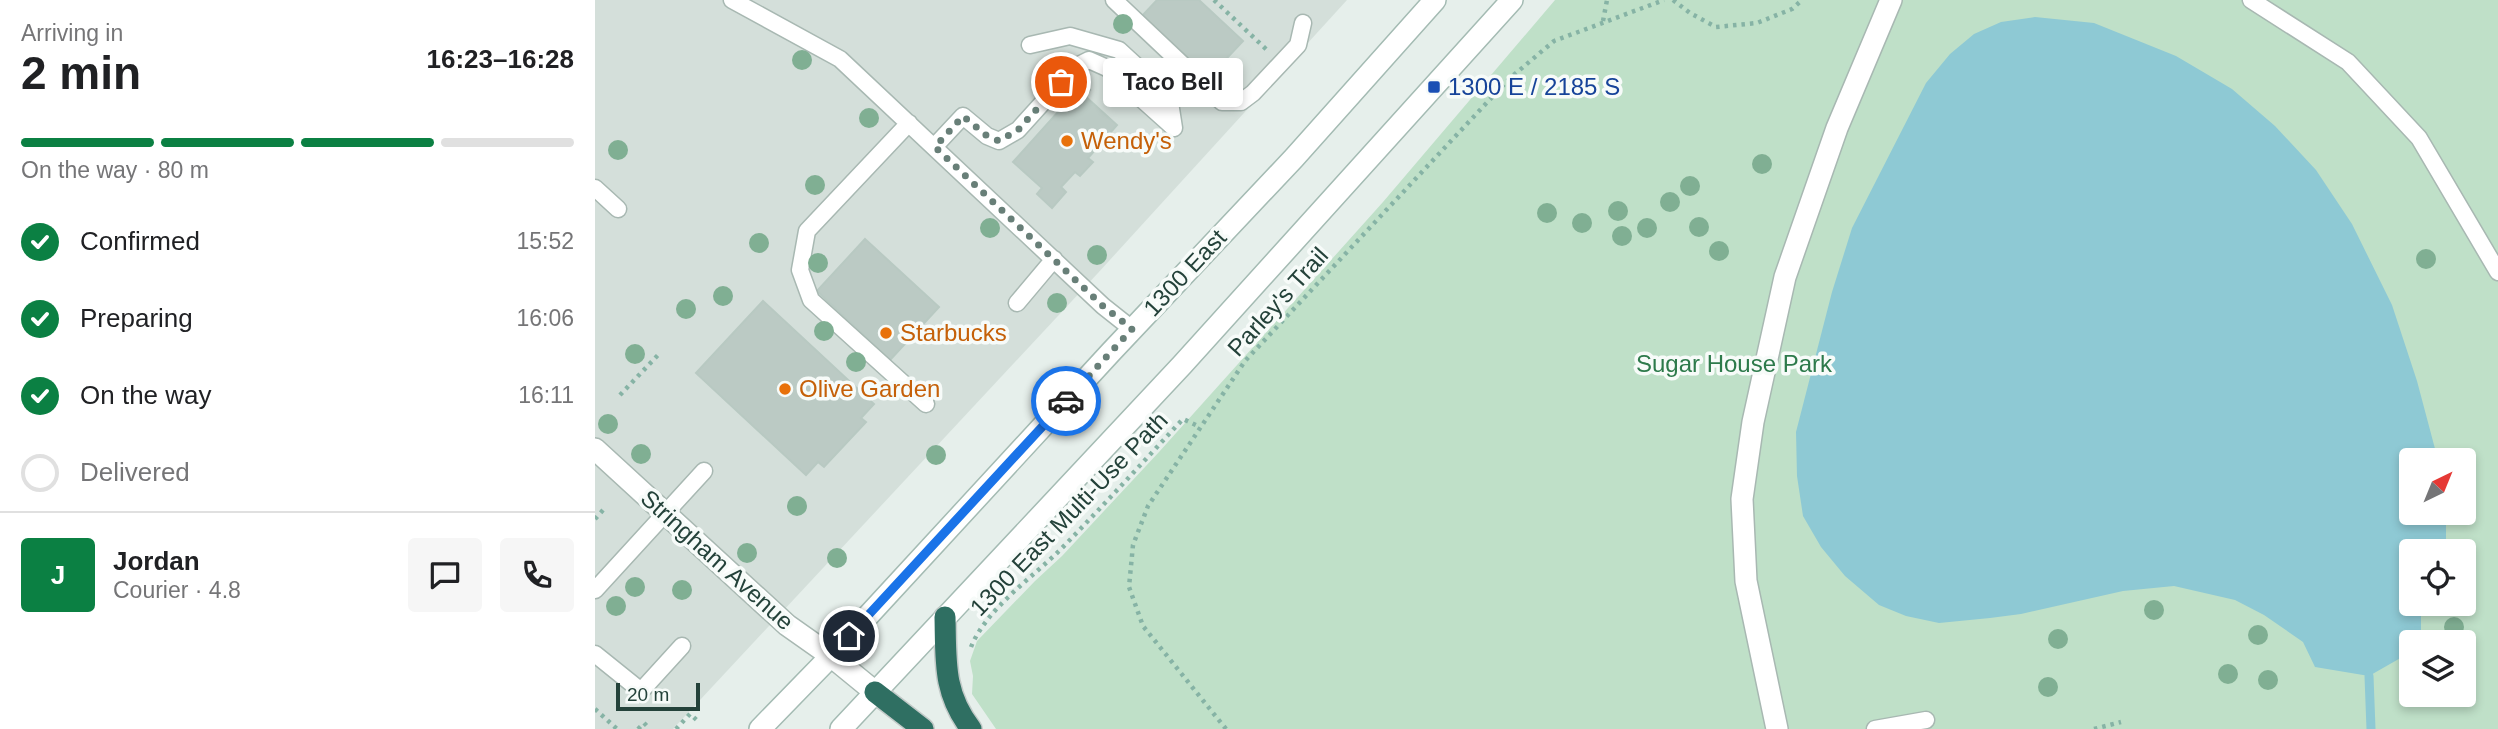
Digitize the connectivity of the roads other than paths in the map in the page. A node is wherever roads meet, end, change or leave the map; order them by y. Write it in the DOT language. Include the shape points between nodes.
graph roads {
  1 [pos="732,0"];
  2 [pos="1114,0"];
  3 [pos="1435,0"];
  4 [pos="1512,0"];
  5 [pos="1891,0"];
  6 [pos="2252,0"];
  7 [pos="1303,23"];
  8 [pos="1030,45"];
  9 [pos="909,123"];
  10 [pos="935,147"];
  11 [pos="595,188"];
  12 [pos="618,209"];
  13 [pos="1054,260"];
  14 [pos="2498,272"];
  15 [pos="1017,303"];
  16 [pos="1132,329"];
  17 [pos="926,404"];
  18 [pos="595,449"];
  19 [pos="704,471"];
  20 [pos="664,513"];
  21 [pos="595,590"];
  22 [pos="944,617"];
  23 [pos="683,646"];
  24 [pos="595,654"];
  25 [pos="831,656"];
  26 [pos="875,692"];
  27 [pos="1926,720"];
  28 [pos="760,729"];
  29 [pos="841,729"];
  30 [pos="923,729"];
  31 [pos="971,729"];
  32 [pos="1777,729"];
  33 [pos="1875,729"];
  1 -- 9 [label="lane" via="840,59"];
  2 -- 7 [label="lane" via="1222,102 1241,102 1254,93 1298,45"];
  3 -- 16 [label="main road, 1300 East"];
  4 -- 22 [label="main road" via="1182,365"];
  5 -- 32 [label="main road" via="1837,128 1785,277 1752,422 1742,499 1746,581"];
  6 -- 14 [label="lane" via="2348,62 2419,138"];
  8 -- 10 [label="lane" via="1070,36 1119,50 1169,96 1174,128 1107,68 1089,60 1075,67 1018,130 999,141 963,116"];
  9 -- 10 [label="lane"];
  9 -- 17 [label="lane" via="807,231 800,270 811,300"];
  10 -- 13 [label="lane"];
  11 -- 12 [label="lane"];
  13 -- 15 [label="lane"];
  13 -- 16 [label="lane"];
  16 -- 25 [label="main road, 1300 East"];
  18 -- 20 [label="main road, Stringham Avenue"];
  19 -- 20 [label="lane"];
  20 -- 21 [label="lane"];
  20 -- 25 [label="main road, Stringham Avenue" via="787,625"];
  22 -- 26 [label="main road"];
  22 -- 31 [label="highway" via="947,678 958,712"];
  23 -- 24 [label="lane" via="641,691"];
  25 -- 26 [label="main road, Stringham Avenue"];
  25 -- 28 [label="main road, 1300 East"];
  26 -- 29 [label="main road"];
  26 -- 30 [label="highway"];
  27 -- 33 [label="lane"];
}
